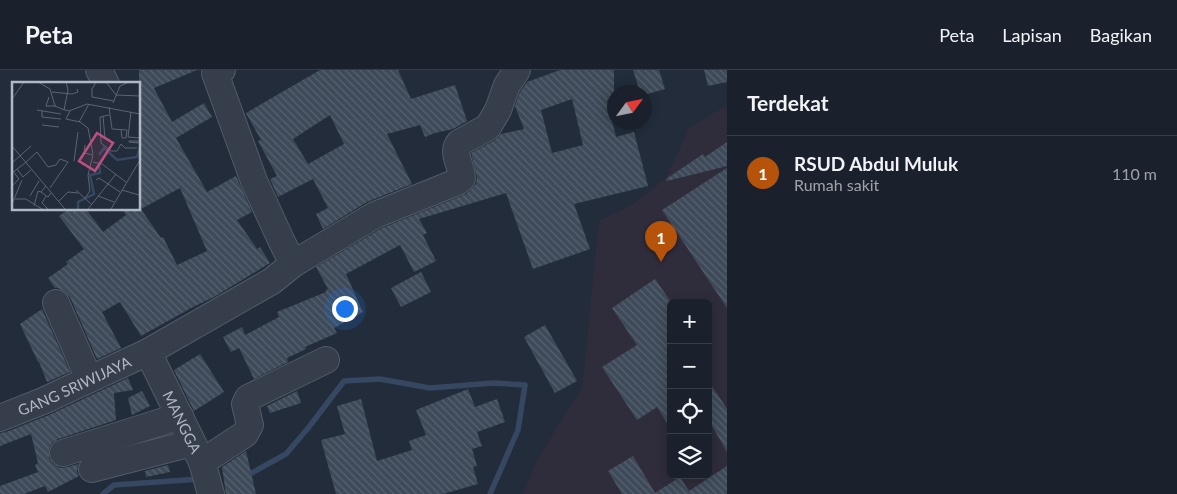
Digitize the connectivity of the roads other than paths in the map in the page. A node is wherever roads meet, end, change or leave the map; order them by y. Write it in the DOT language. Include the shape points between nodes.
graph roads {
  1 [pos="99,70"];
  2 [pos="222,70"];
  3 [pos="517,70"];
  4 [pos="105,82"];
  5 [pos="293,264"];
  6 [pos="56,303"];
  7 [pos="148,352"];
  8 [pos="326,360"];
  9 [pos="89,379"];
  10 [pos="180,416"];
  11 [pos="0,418"];
  12 [pos="63,453"];
  13 [pos="199,457"];
  14 [pos="92,469"];
  15 [pos="211,494"];
  1 -- 4 [label="street"];
  2 -- 5 [label="street" via="215,73 221,91 254,181"];
  3 -- 5 [label="street, GANG SRIWIJAYA" via="488,127 456,146 462,178 375,215"];
  5 -- 7 [label="street, GANG SRIWIJAYA" via="272,281"];
  6 -- 9 [label="street"];
  7 -- 9 [label="street, GANG SRIWIJAYA"];
  7 -- 10 [label="street, MANGGA"];
  8 -- 13 [label="street" via="248,398 245,404 250,424 245,434"];
  9 -- 11 [label="street, GANG SRIWIJAYA"];
  10 -- 12 [label="street"];
  10 -- 13 [label="street, MANGGA"];
  13 -- 14 [label="street"];
  13 -- 15 [label="street, MANGGA"];
}
